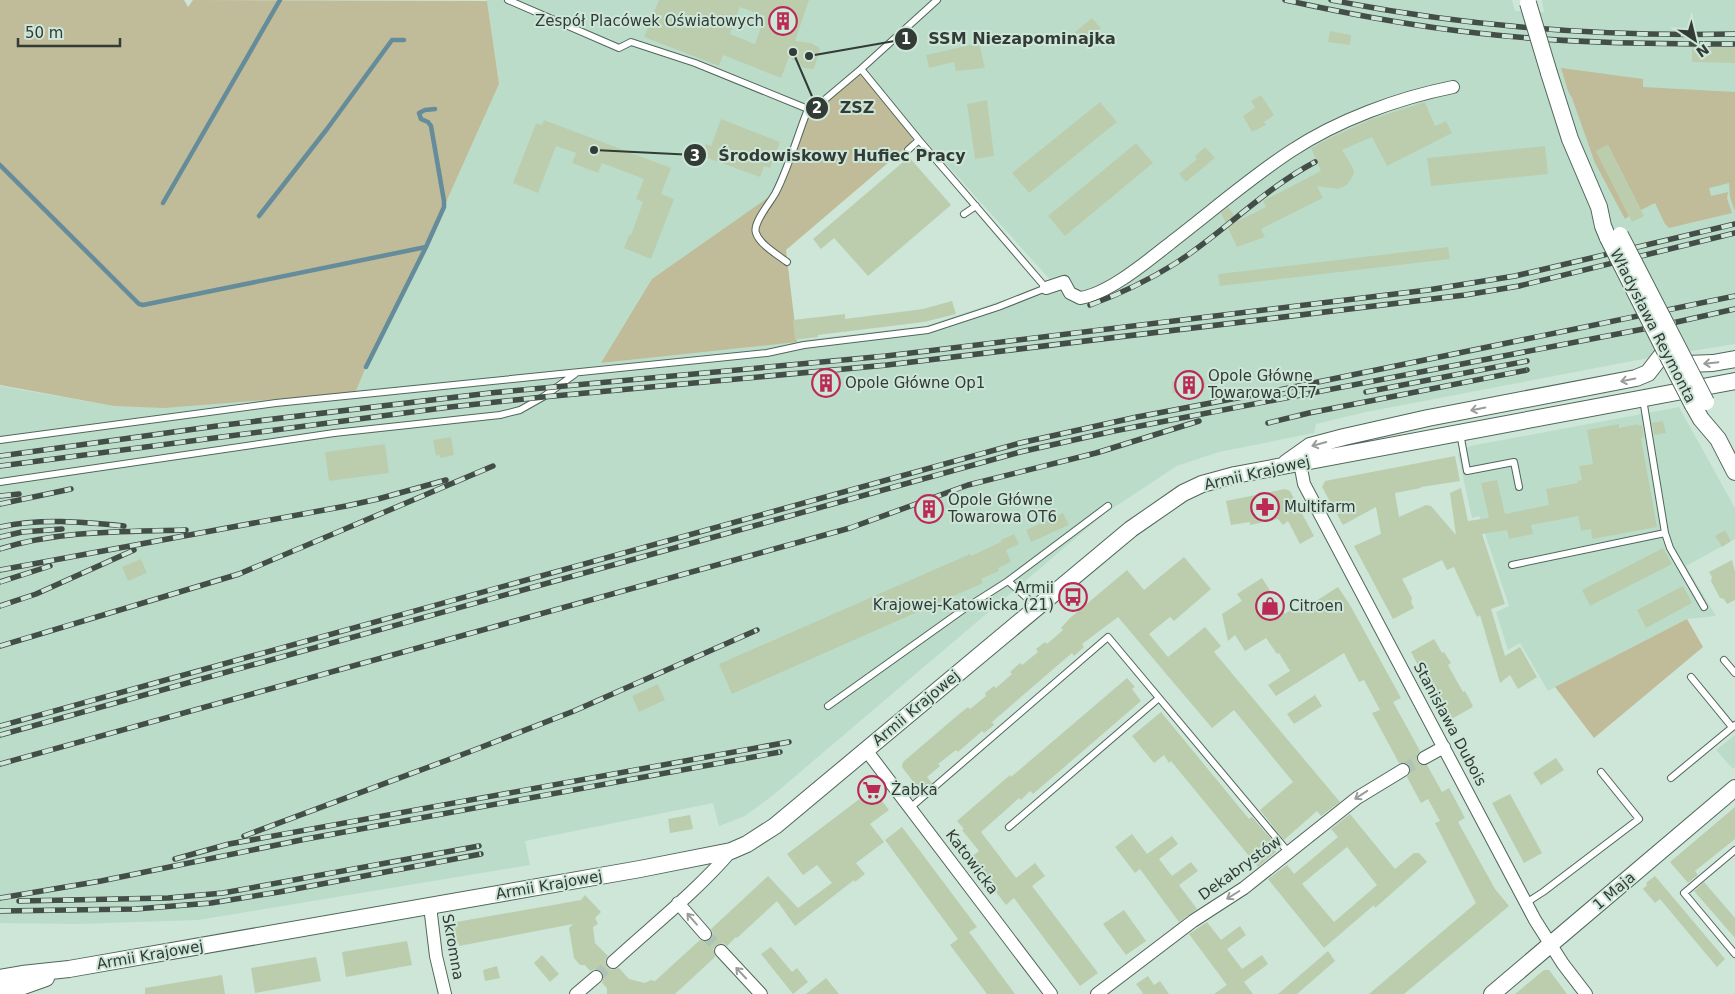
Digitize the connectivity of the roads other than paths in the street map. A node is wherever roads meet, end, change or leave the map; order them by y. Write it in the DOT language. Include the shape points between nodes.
graph roads {
  1 [pos="508,0"];
  2 [pos="936,0"];
  3 [pos="1527,2"];
  4 [pos="861,69"];
  5 [pos="1453,87"];
  6 [pos="808,109"];
  7 [pos="919,140"];
  8 [pos="908,150"];
  9 [pos="976,206"];
  10 [pos="964,214"];
  11 [pos="1614,236"];
  12 [pos="787,262"];
  13 [pos="1046,288"];
  14 [pos="1665,351"];
  15 [pos="1735,359"];
  16 [pos="1687,364"];
  17 [pos="576,374"];
  18 [pos="1724,381"];
  19 [pos="1643,398"];
  20 [pos="1700,404"];
  21 [pos="1460,432"];
  22 [pos="0,440"];
  23 [pos="1300,463"];
  24 [pos="1282,466"];
  25 [pos="1735,472"];
  26 [pos="0,482"];
  27 [pos="1519,487"];
  28 [pos="1108,506"];
  29 [pos="1665,533"];
  30 [pos="1512,565"];
  31 [pos="1008,581"];
  32 [pos="1704,607"];
  33 [pos="1038,608"];
  34 [pos="1724,660"];
  35 [pos="1735,673"];
  36 [pos="1691,677"];
  37 [pos="1159,698"];
  38 [pos="828,706"];
  39 [pos="1734,726"];
  40 [pos="1444,747"];
  41 [pos="866,750"];
  42 [pos="1424,758"];
  43 [pos="1403,770"];
  44 [pos="1601,772"];
  45 [pos="1671,778"];
  46 [pos="1735,788"];
  47 [pos="910,808"];
  48 [pos="1009,827"];
  49 [pos="1735,850"];
  50 [pos="730,851"];
  51 [pos="1289,853"];
  52 [pos="678,903"];
  53 [pos="1526,903"];
  54 [pos="430,906"];
  55 [pos="705,934"];
  56 [pos="1549,945"];
  57 [pos="721,951"];
  58 [pos="1735,954"];
  59 [pos="613,962"];
  60 [pos="69,970"];
  61 [pos="0,978"];
  62 [pos="1,994"];
  63 [pos="445,994"];
  64 [pos="576,994"];
  65 [pos="582,994"];
  66 [pos="761,994"];
  67 [pos="1052,994"];
  68 [pos="1097,994"];
  69 [pos="1492,994"];
  70 [pos="1586,994"];
  1 -- 6 [label="lane" via="618,48 631,42 695,63"];
  2 -- 4 [label="lane"];
  3 -- 11 [label="street, Władysława Reymonta, bridge" via="1570,139 1599,207 1603,226"];
  4 -- 6 [label="lane" via="816,107"];
  4 -- 7 [label="lane"];
  5 -- 13 [label="street" via="1395,101 1321,133 1291,151 1138,267 1096,293 1080,298 1070,292 1064,282"];
  6 -- 12 [label="lane" via="776,192 756,228 756,233 770,250"];
  7 -- 8 [label="lane"];
  7 -- 9 [label="lane"];
  9 -- 10 [label="lane"];
  9 -- 13 [label="lane"];
  11 -- 14 [label="street, Władysława Reymonta, bridge"];
  11 -- 16 [label="street, Władysława Reymonta, bridge"];
  13 -- 17 [label="lane" via="928,330 804,345 767,353"];
  14 -- 20 [label="street, Władysława Reymonta, bridge"];
  14 -- 24 [label="street, one-way" via="1648,373 1636,378 1344,437 1310,446"];
  15 -- 16 [label="street, one-way"];
  16 -- 20 [label="street, Władysława Reymonta, bridge"];
  17 -- 22 [label="lane" via="276,403"];
  17 -- 26 [label="lane" via="520,410 500,415 334,433"];
  18 -- 19 [label="street, Armii Krajowej"];
  19 -- 21 [label="street, Armii Krajowej"];
  19 -- 29 [label="lane"];
  20 -- 25 [label="street, Władysława Reymonta" via="1701,419 1718,439"];
  21 -- 23 [label="street, Armii Krajowej"];
  21 -- 27 [label="lane" via="1467,471 1514,462"];
  23 -- 24 [label="street, Armii Krajowej"];
  23 -- 40 [label="street, Stanisława Dubois" via="1304,484"];
  24 -- 33 [label="street, Armii Krajowej" via="1227,477 1183,493 1131,529"];
  28 -- 31 [label="lane"];
  29 -- 30 [label="lane"];
  29 -- 32 [label="lane" via="1670,548"];
  31 -- 33 [label="lane"];
  31 -- 38 [label="lane"];
  33 -- 41 [label="street, Armii Krajowej"];
  34 -- 35 [label="lane"];
  36 -- 39 [label="lane"];
  37 -- 47 [label="lane" via="1108,637"];
  37 -- 48 [label="lane"];
  37 -- 51 [label="lane"];
  39 -- 45 [label="lane"];
  40 -- 42 [label="street"];
  40 -- 53 [label="street, Stanisława Dubois"];
  41 -- 47 [label="street, Katowicka"];
  41 -- 50 [label="street, Armii Krajowej" via="776,826"];
  43 -- 51 [label="street, Dekabrystów, one-way" via="1357,798"];
  44 -- 53 [label="lane" via="1639,819"];
  46 -- 56 [label="street, 1 Maja"];
  47 -- 67 [label="street, Katowicka"];
  49 -- 58 [label="lane" via="1684,893"];
  50 -- 52 [label="street"];
  50 -- 54 [label="street, Armii Krajowej"];
  51 -- 68 [label="street, Dekabrystów, one-way"];
  55 -- 52 [label="street, one-way"];
  52 -- 59 [label="street"];
  53 -- 56 [label="street, Stanisława Dubois"];
  54 -- 60 [label="street, Armii Krajowej"];
  54 -- 63 [label="street, Skromna"];
  56 -- 69 [label="street, 1 Maja"];
  56 -- 70 [label="street, Stanisława Dubois"];
  66 -- 57 [label="street, one-way"];
  60 -- 61 [label="street, Armii Krajowej"];
  60 -- 62 [label="street, Armii Krajowej"];
  64 -- 65 [label="street" via="593,980"];
}
